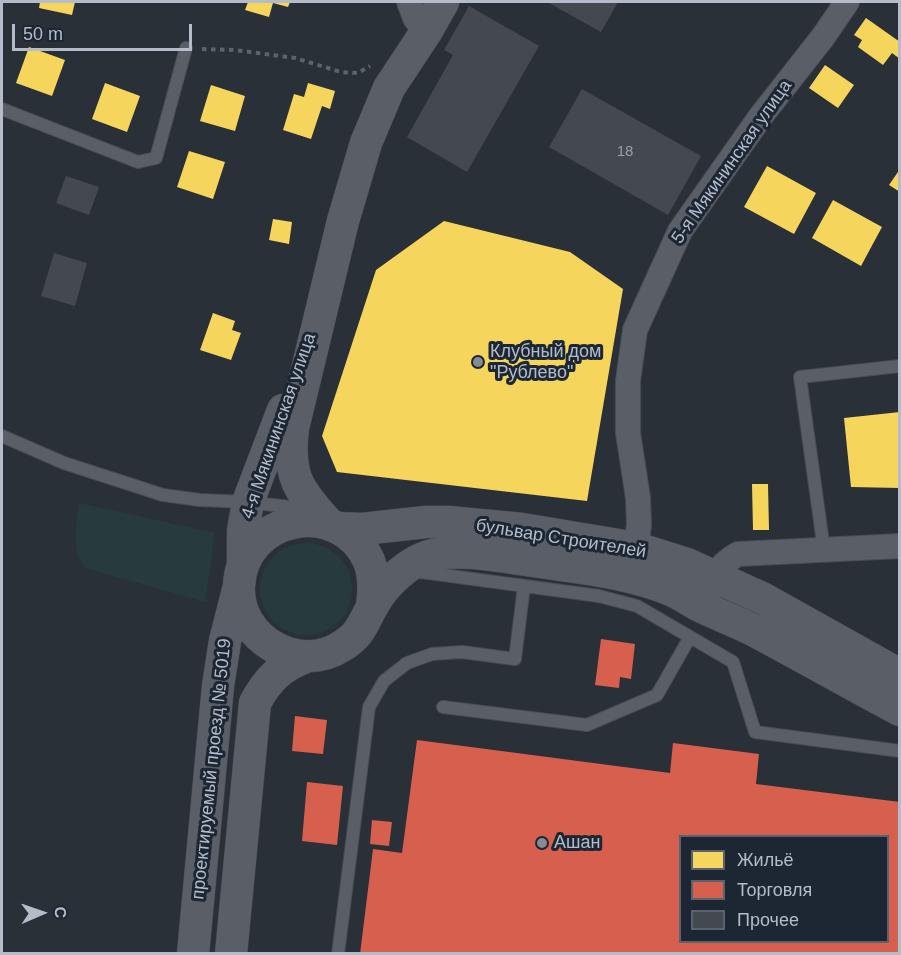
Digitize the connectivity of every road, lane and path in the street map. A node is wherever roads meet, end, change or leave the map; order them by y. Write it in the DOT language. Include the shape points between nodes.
graph roads {
  1 [pos="409,2"];
  2 [pos="443,2"];
  3 [pos="847,2"];
  4 [pos="420,42"];
  5 [pos="186,48"];
  6 [pos="2,109"];
  7 [pos="327,288"];
  8 [pos="900,366"];
  9 [pos="2,436"];
  10 [pos="248,502"];
  11 [pos="328,521"];
  12 [pos="900,546"];
  13 [pos="636,548"];
  14 [pos="824,550"];
  15 [pos="241,576"];
  16 [pos="714,576"];
  17 [pos="395,578"];
  18 [pos="524,586"];
  19 [pos="372,606"];
  20 [pos="703,607"];
  21 [pos="690,637"];
  22 [pos="306,657"];
  23 [pos="900,675"];
  24 [pos="443,706"];
  25 [pos="900,710"];
  26 [pos="900,751"];
  27 [pos="193,954"];
  28 [pos="231,954"];
  29 [pos="338,954"];
  1 -- 4 [label="street"];
  2 -- 4 [label="street, 4-я Мякининская улица"];
  3 -- 13 [label="street, 5-я Мякининская улица" via="680,231 635,330 628,433 638,498"];
  4 -- 5 [label="path" via="397,48 358,73 295,58"];
  4 -- 7 [label="street, 4-я Мякининская улица" via="389,88 366,143"];
  5 -- 6 [label="lane" via="156,158 138,162"];
  7 -- 10 [label="street, 4-я Мякининская улица"];
  7 -- 11 [label="street, 4-я Мякининская улица" via="290,449 296,483"];
  8 -- 14 [label="lane" via="800,376"];
  9 -- 10 [label="lane" via="64,463 163,495"];
  10 -- 11 [label="lane"];
  10 -- 15 [label="street, 4-я Мякининская улица"];
  11 -- 13 [label="street, бульвар Строителей" via="362,529 449,522 522,529"];
  11 -- 15 [label="street, бульвар Строителей" via="278,527 251,550"];
  11 -- 19 [label="street, бульвар Строителей" via="356,543 369,561 374,584"];
  12 -- 14 [label="street"];
  13 -- 16 [label="street, бульвар Строителей"];
  14 -- 16 [label="street" via="738,554 725,561"];
  15 -- 22 [label="street" via="241,608 251,627 275,648"];
  15 -- 27 [label="street, проектируемый проезд № 5019" via="218,686"];
  16 -- 20 [label="street"];
  16 -- 23 [label="street, бульвар Строителей" via="762,598"];
  17 -- 18 [label="lane" via="421,572"];
  17 -- 19 [label="street, бульвар Строителей"];
  17 -- 20 [label="street, бульвар Строителей" via="423,558 469,554 611,573 671,590"];
  18 -- 21 [label="lane" via="598,596 636,606"];
  18 -- 29 [label="lane" via="515,659 462,652 432,654 407,663 384,681 369,707"];
  19 -- 22 [label="street, бульвар Строителей" via="366,623 354,637 323,655"];
  20 -- 25 [label="street, бульвар Строителей"];
  21 -- 24 [label="lane" via="657,695 587,725"];
  21 -- 26 [label="lane" via="733,662 755,732"];
  22 -- 28 [label="street, проектируемый проезд № 5019" via="277,671 255,703"];
}
